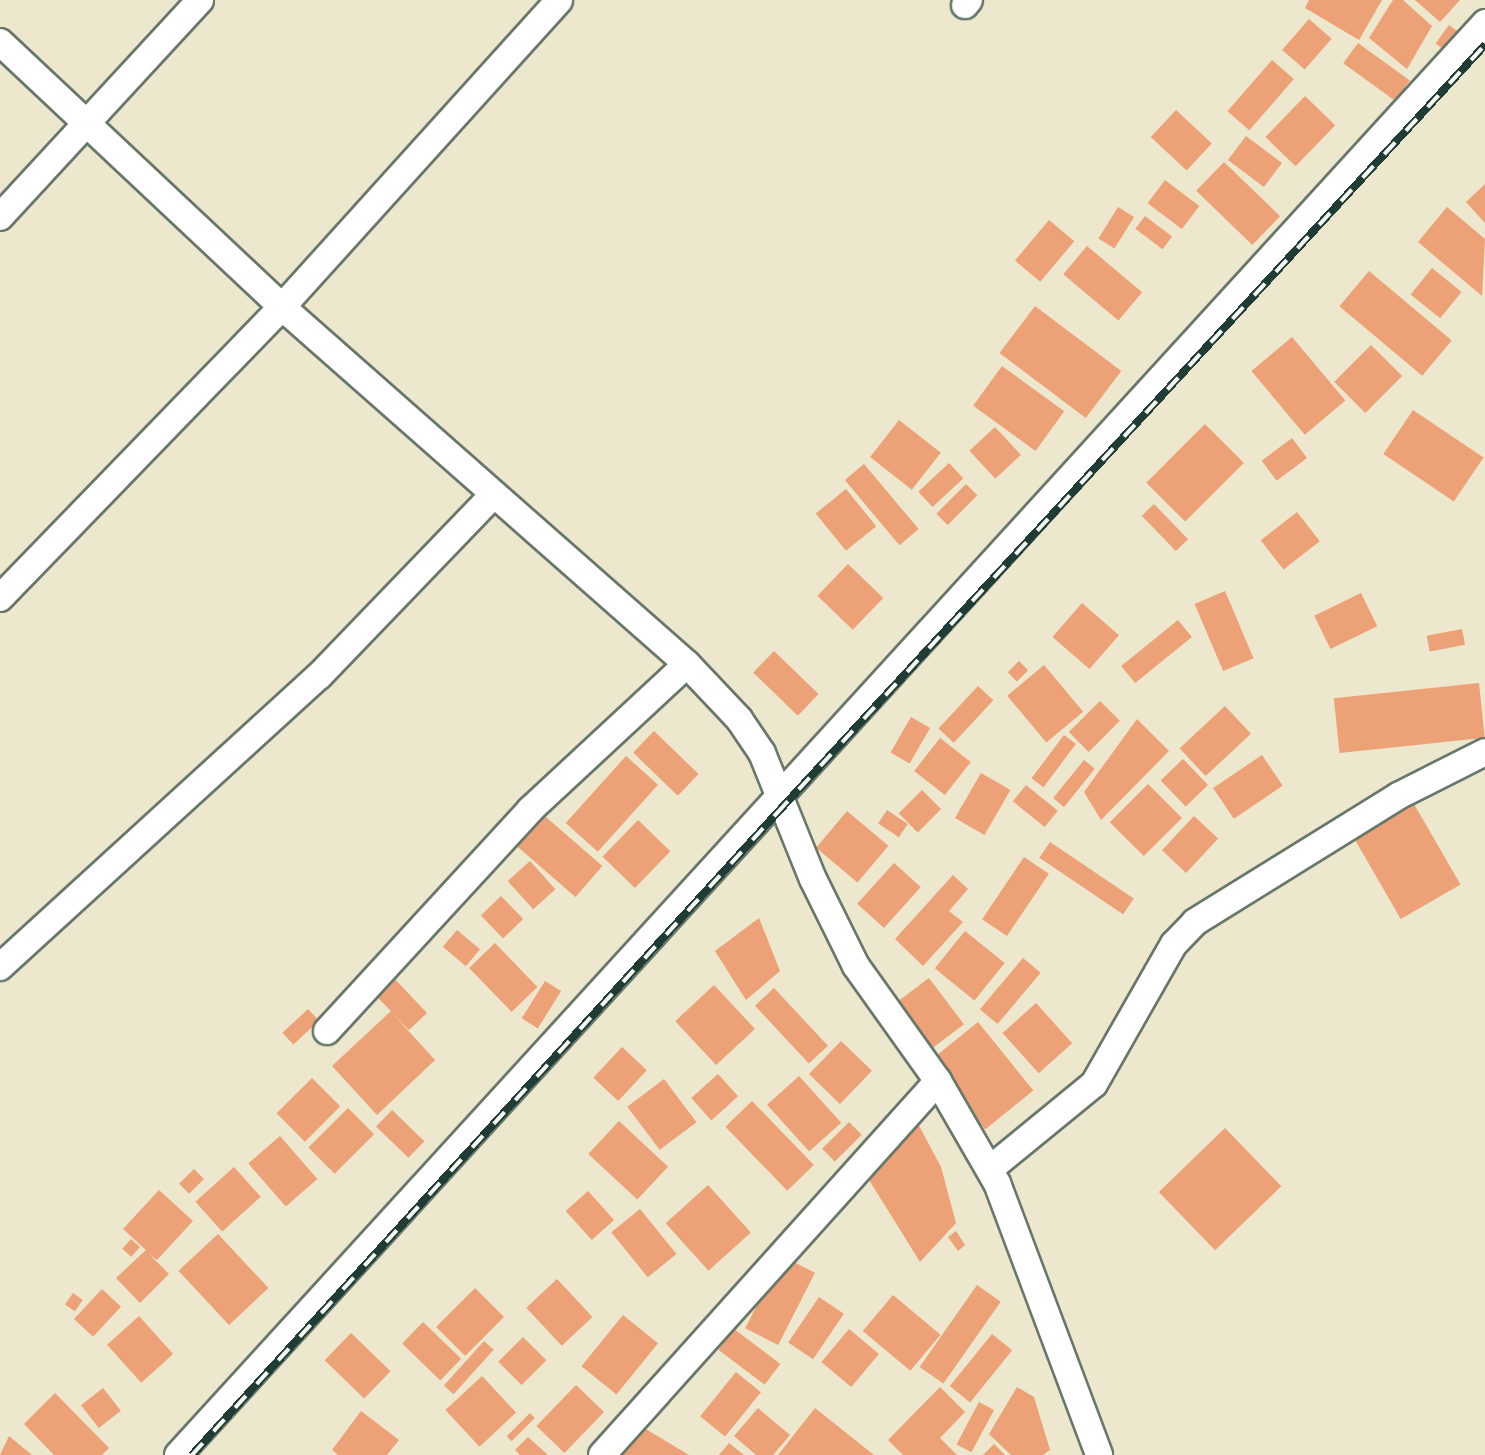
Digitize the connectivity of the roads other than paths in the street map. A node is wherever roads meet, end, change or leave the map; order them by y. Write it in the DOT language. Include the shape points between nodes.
graph roads {
  1 [pos="200,0"];
  2 [pos="559,0"];
  3 [pos="1485,23"];
  4 [pos="0,43"];
  5 [pos="87,126"];
  6 [pos="0,217"];
  7 [pos="282,307"];
  8 [pos="492,496"];
  9 [pos="0,598"];
  10 [pos="687,664"];
  11 [pos="1485,752"];
  12 [pos="777,794"];
  13 [pos="0,967"];
  14 [pos="327,1031"];
  15 [pos="938,1081"];
  16 [pos="990,1169"];
  17 [pos="178,1455"];
  18 [pos="602,1455"];
  19 [pos="1099,1455"];
  1 -- 5 [label="street"];
  2 -- 7 [label="street"];
  3 -- 12 [label="street"];
  4 -- 5 [label="street"];
  5 -- 6 [label="street"];
  5 -- 7 [label="street"];
  7 -- 8 [label="street"];
  7 -- 9 [label="street"];
  8 -- 10 [label="street"];
  8 -- 13 [label="street" via="319,676"];
  10 -- 12 [label="street" via="739,719 762,753"];
  10 -- 14 [label="street" via="530,810"];
  11 -- 16 [label="street" via="1398,796 1195,922 1174,944 1094,1084"];
  12 -- 15 [label="street" via="856,966"];
  12 -- 17 [label="street"];
  15 -- 16 [label="street"];
  15 -- 18 [label="street"];
  16 -- 19 [label="street"];
}
